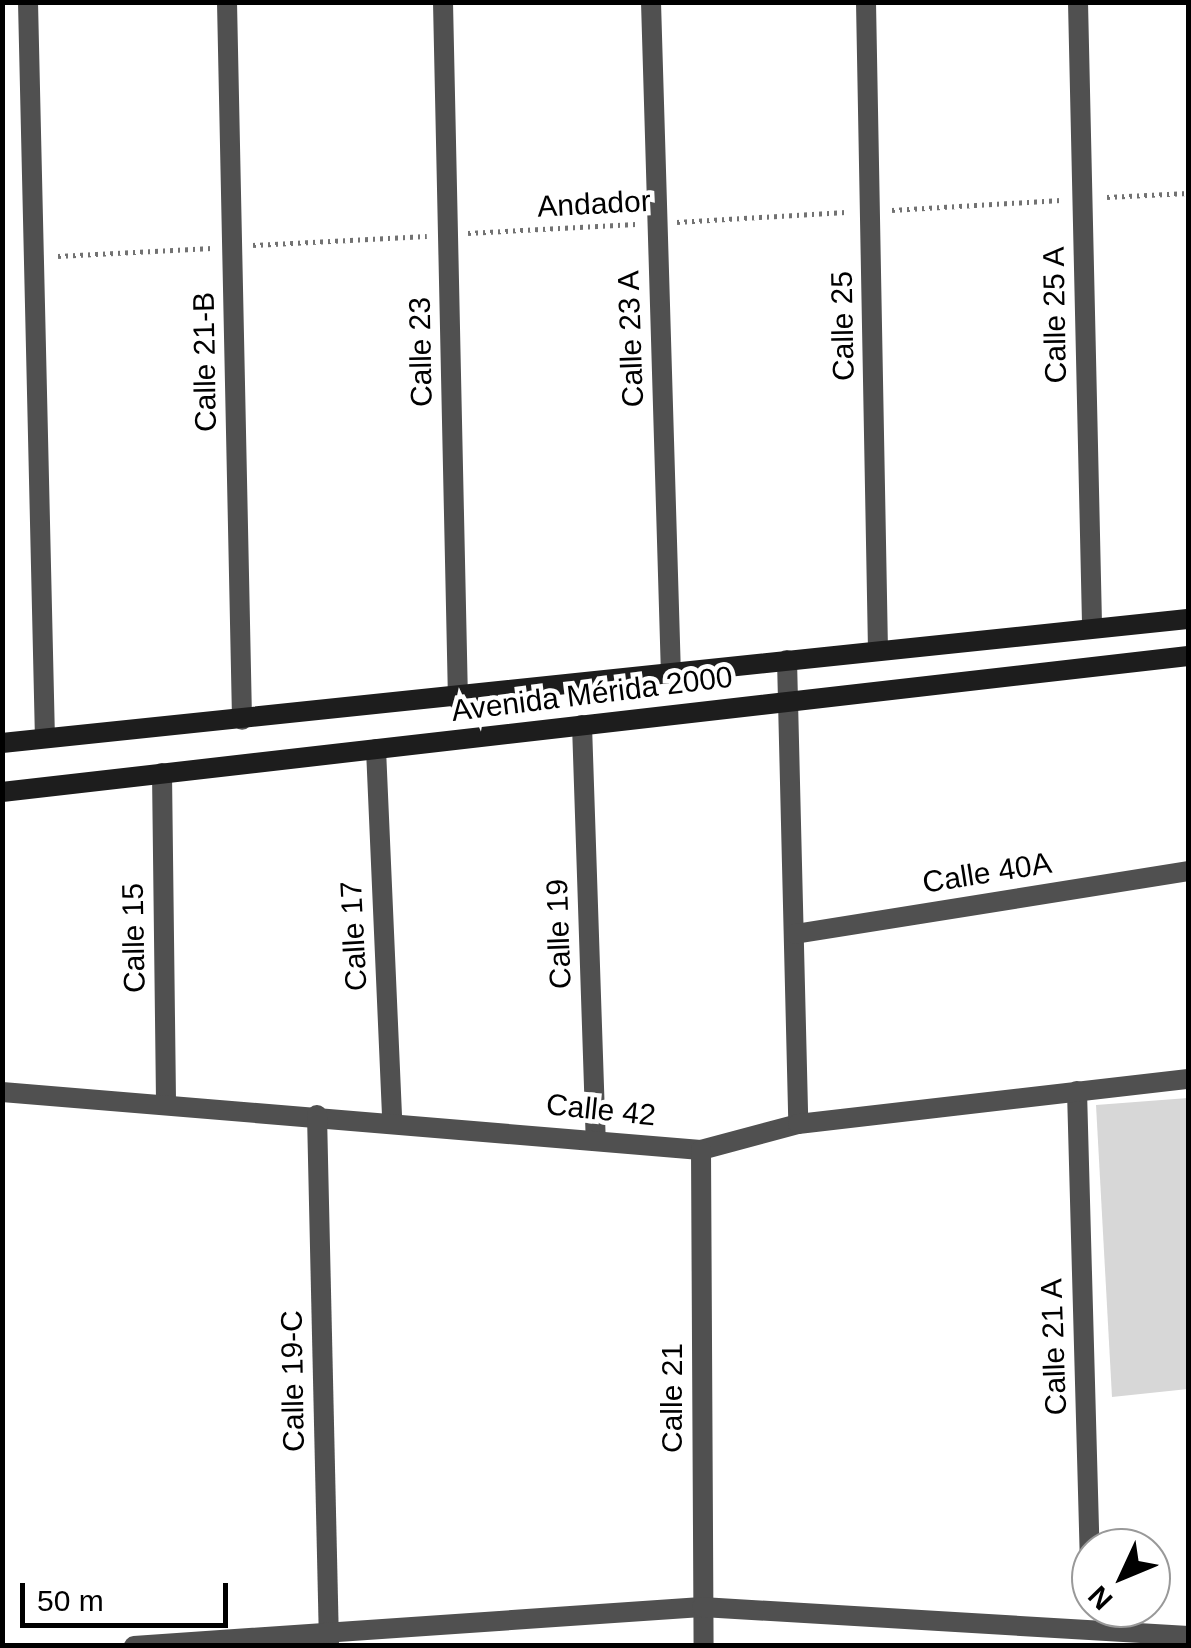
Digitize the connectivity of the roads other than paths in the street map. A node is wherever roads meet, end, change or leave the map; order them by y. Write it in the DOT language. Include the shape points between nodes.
graph roads {
  1 [pos="28,2"];
  2 [pos="227,2"];
  3 [pos="443,2"];
  4 [pos="651,2"];
  5 [pos="866,2"];
  6 [pos="1078,2"];
  7 [pos="1188,619"];
  8 [pos="1092,626"];
  9 [pos="878,649"];
  10 [pos="1188,656"];
  11 [pos="786,660"];
  12 [pos="671,674"];
  13 [pos="458,700"];
  14 [pos="787,702"];
  15 [pos="242,720"];
  16 [pos="582,726"];
  17 [pos="45,737"];
  18 [pos="2,743"];
  19 [pos="376,749"];
  20 [pos="162,774"];
  21 [pos="2,792"];
  22 [pos="1188,871"];
  23 [pos="795,934"];
  24 [pos="1188,1078"];
  25 [pos="1078,1091"];
  26 [pos="2,1092"];
  27 [pos="166,1102"];
  28 [pos="316,1115"];
  29 [pos="392,1120"];
  30 [pos="798,1124"];
  31 [pos="596,1140"];
  32 [pos="702,1150"];
  33 [pos="1089,1528"];
  34 [pos="702,1607"];
  35 [pos="1188,1636"];
  36 [pos="329,1639"];
  37 [pos="1092,1640"];
  38 [pos="134,1646"];
  39 [pos="704,1646"];
  1 -- 17 [label="street"];
  2 -- 15 [label="street, Calle 21-B"];
  3 -- 13 [label="street, Calle 23"];
  4 -- 12 [label="street, Calle 23 A"];
  5 -- 9 [label="street, Calle 25"];
  6 -- 8 [label="street, Calle 25 A"];
  7 -- 8 [label="main road, Avenida Mérida 2000"];
  8 -- 9 [label="main road, Avenida Mérida 2000"];
  9 -- 11 [label="main road, Avenida Mérida 2000"];
  10 -- 14 [label="main road, Avenida Mérida 2000"];
  11 -- 12 [label="main road, Avenida Mérida 2000"];
  11 -- 14 [label="street"];
  12 -- 13 [label="main road, Avenida Mérida 2000"];
  13 -- 15 [label="main road, Avenida Mérida 2000"];
  14 -- 16 [label="main road, Avenida Mérida 2000"];
  14 -- 23 [label="street"];
  15 -- 17 [label="main road, Avenida Mérida 2000"];
  16 -- 19 [label="main road, Avenida Mérida 2000"];
  16 -- 31 [label="street, Calle 19"];
  17 -- 18 [label="main road, Avenida Mérida 2000"];
  19 -- 20 [label="main road, Avenida Mérida 2000"];
  19 -- 29 [label="street, Calle 17"];
  20 -- 21 [label="main road, Avenida Mérida 2000"];
  20 -- 27 [label="street, Calle 15"];
  22 -- 23 [label="street, Calle 40A"];
  23 -- 30 [label="street"];
  24 -- 25 [label="street, Calle 42"];
  25 -- 30 [label="street, Calle 42"];
  25 -- 33 [label="street, Calle 21 A"];
  26 -- 27 [label="street, Calle 42"];
  27 -- 28 [label="street, Calle 42"];
  28 -- 29 [label="street, Calle 42"];
  28 -- 36 [label="street, Calle 19-C"];
  29 -- 31 [label="street, Calle 42"];
  30 -- 32 [label="street, Calle 42"];
  31 -- 32 [label="street, Calle 42"];
  32 -- 34 [label="street, Calle 21"];
  34 -- 36 [label="street"];
  34 -- 37 [label="street"];
  34 -- 39 [label="street, Calle 21"];
  35 -- 37 [label="street"];
  36 -- 38 [label="street"];
}
